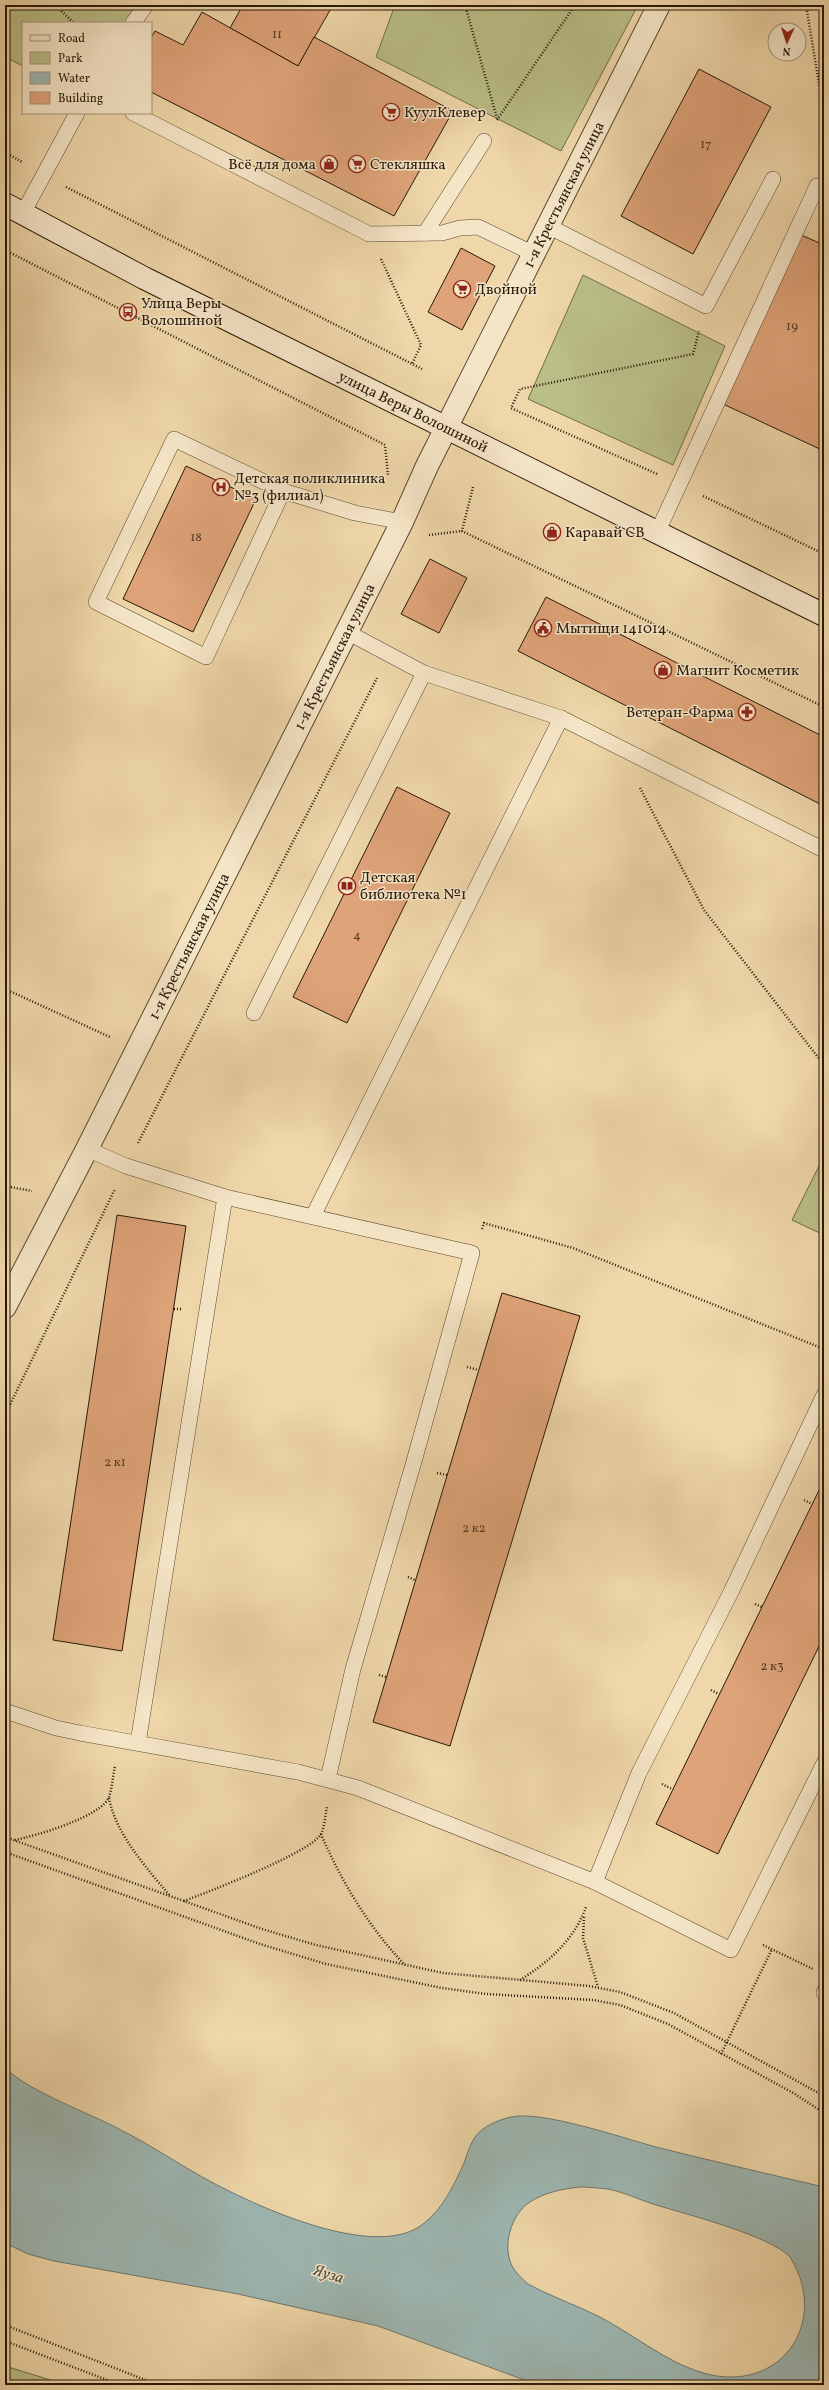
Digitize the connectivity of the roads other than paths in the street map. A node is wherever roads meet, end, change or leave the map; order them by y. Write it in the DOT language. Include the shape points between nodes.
graph roads {
  1 [pos="146,5"];
  2 [pos="659,5"];
  3 [pos="134,22"];
  4 [pos="76,114"];
  5 [pos="135,114"];
  6 [pos="484,141"];
  7 [pos="773,179"];
  8 [pos="824,189"];
  9 [pos="14,210"];
  10 [pos="548,226"];
  11 [pos="425,233"];
  12 [pos="534,254"];
  13 [pos="447,428"];
  14 [pos="283,491"];
  15 [pos="402,522"];
  16 [pos="657,533"];
  17 [pos="824,615"];
  18 [pos="345,631"];
  19 [pos="424,673"];
  20 [pos="561,718"];
  21 [pos="824,850"];
  22 [pos="254,1013"];
  23 [pos="87,1148"];
  24 [pos="225,1197"];
  25 [pos="313,1216"];
  26 [pos="5,1307"];
  27 [pos="824,1395"];
  28 [pos="5,1711"];
  29 [pos="138,1743"];
  30 [pos="824,1763"];
  31 [pos="330,1780"];
  32 [pos="595,1882"];
  1 -- 3 [label="lane"];
  2 -- 10 [label="street, 1-я Крестьянская улица"];
  4 -- 9 [label="lane" via="42,174"];
  5 -- 11 [label="lane" via="370,234"];
  6 -- 11 [label="lane"];
  7 -- 10 [label="lane" via="706,306"];
  8 -- 16 [label="lane" via="817,186"];
  9 -- 13 [label="street, улица Веры Волошиной" via="144,278"];
  10 -- 12 [label="street, 1-я Крестьянская улица"];
  11 -- 12 [label="lane" via="478,227"];
  12 -- 13 [label="street, 1-я Крестьянская улица"];
  13 -- 15 [label="street, 1-я Крестьянская улица"];
  13 -- 16 [label="street, улица Веры Волошиной"];
  14 -- 14 [label="lane" via="206,657 96,602 174,439"];
  14 -- 15 [label="lane" via="355,513"];
  15 -- 18 [label="street, 1-я Крестьянская улица"];
  16 -- 17 [label="street, улица Веры Волошиной"];
  18 -- 19 [label="lane"];
  18 -- 23 [label="street, 1-я Крестьянская улица"];
  19 -- 20 [label="lane"];
  19 -- 22 [label="lane"];
  20 -- 21 [label="lane"];
  20 -- 25 [label="lane"];
  23 -- 24 [label="lane" via="126,1166"];
  23 -- 26 [label="street, 1-я Крестьянская улица"];
  24 -- 25 [label="lane"];
  24 -- 29 [label="lane"];
  25 -- 31 [label="lane" via="472,1253 353,1669"];
  27 -- 32 [label="lane" via="731,1592 639,1773"];
  28 -- 29 [label="lane" via="56,1728"];
  29 -- 31 [label="lane"];
  30 -- 32 [label="lane" via="731,1950"];
  31 -- 32 [label="lane" via="390,1798"];
}
